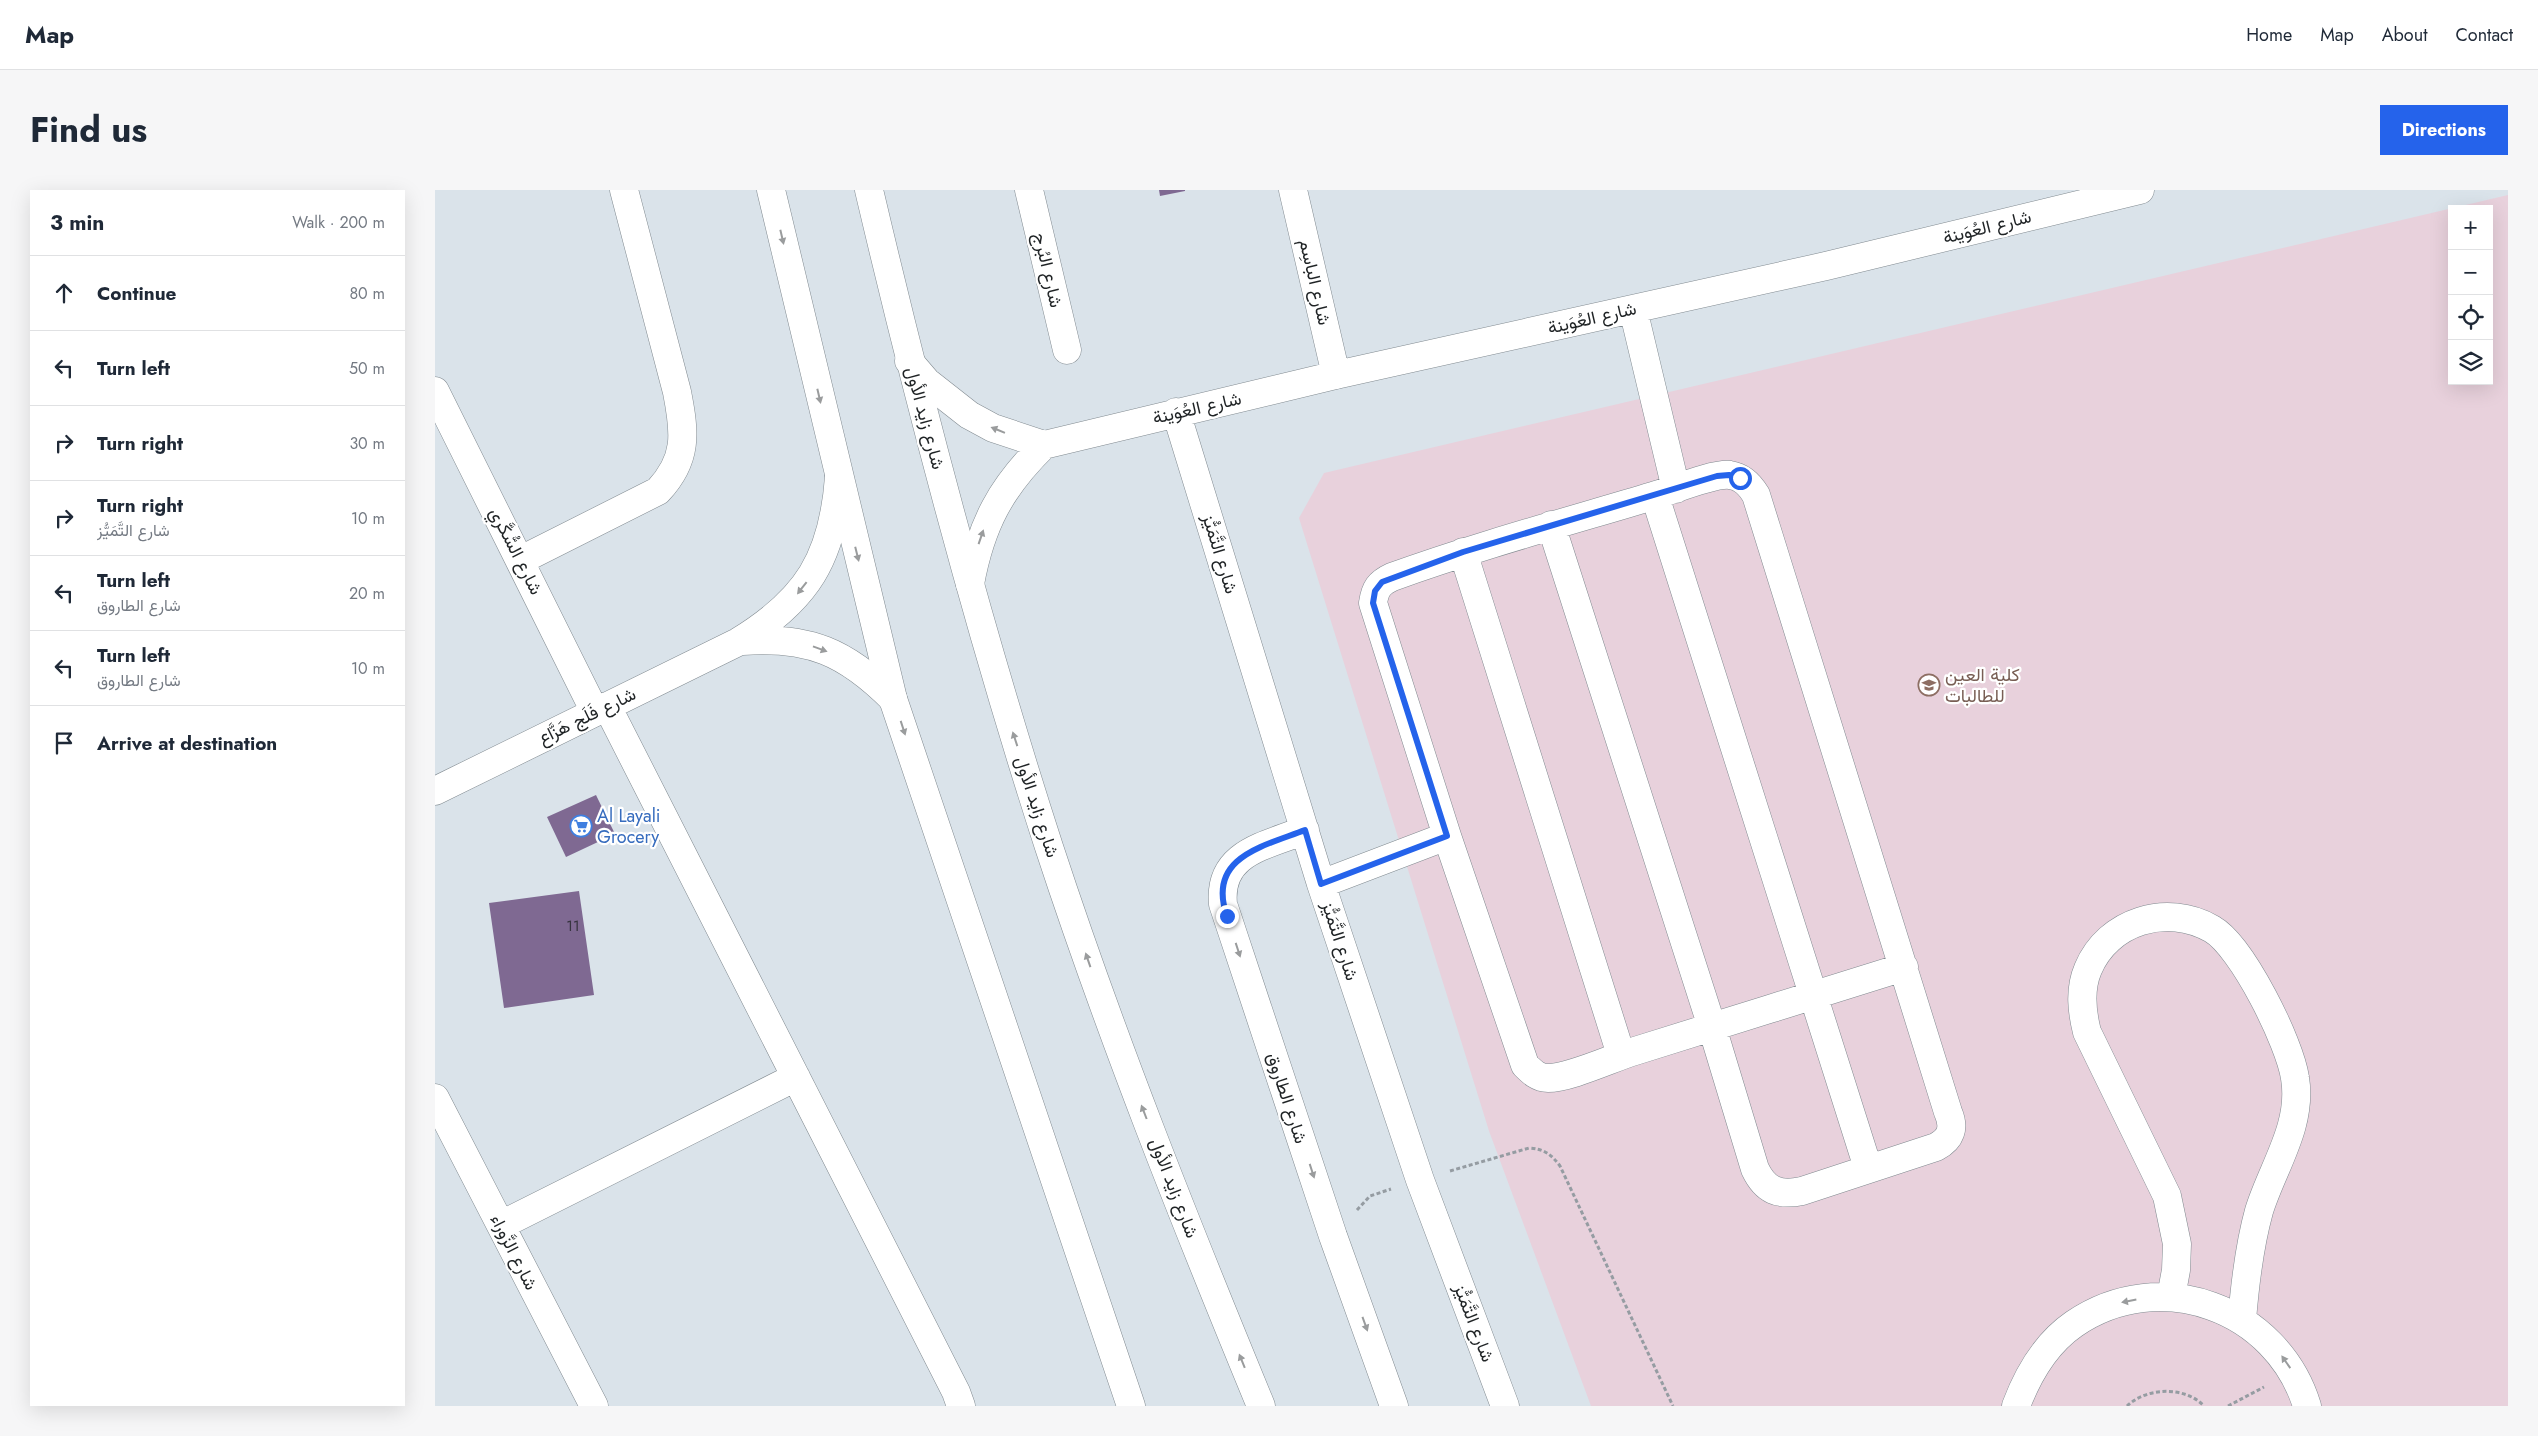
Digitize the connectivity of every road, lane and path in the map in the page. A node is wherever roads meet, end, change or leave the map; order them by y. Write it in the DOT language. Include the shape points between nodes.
graph roads {
  1 [pos="624,190"];
  2 [pos="771,190"];
  3 [pos="869,190"];
  4 [pos="1029,190"];
  5 [pos="1293,190"];
  6 [pos="2140,190"];
  7 [pos="1633,309"];
  8 [pos="1067,350"];
  9 [pos="909,361"];
  10 [pos="1336,375"];
  11 [pos="435,391"];
  12 [pos="1176,412"];
  13 [pos="1045,445"];
  14 [pos="839,477"];
  15 [pos="1665,492"];
  16 [pos="1551,525"];
  17 [pos="1463,552"];
  18 [pos="521,560"];
  19 [pos="970,584"];
  20 [pos="738,642"];
  21 [pos="893,699"];
  22 [pos="601,709"];
  23 [pos="435,791"];
  24 [pos="1305,830"];
  25 [pos="1447,836"];
  26 [pos="1321,884"];
  27 [pos="1904,967"];
  28 [pos="1813,996"];
  29 [pos="1712,1027"];
  30 [pos="1621,1055"];
  31 [pos="796,1077"];
  32 [pos="435,1098"];
  33 [pos="1868,1168"];
  34 [pos="1420,1180"];
  35 [pos="501,1226"];
  36 [pos="1333,1236"];
  37 [pos="2171,1297"];
  38 [pos="2242,1320"];
  39 [pos="2293,1371"];
  40 [pos="2127,1405"];
  41 [pos="594,1406"];
  42 [pos="961,1406"];
  43 [pos="1131,1406"];
  44 [pos="1261,1406"];
  45 [pos="1394,1406"];
  46 [pos="1505,1406"];
  47 [pos="1673,1406"];
  48 [pos="2016,1406"];
  49 [pos="2204,1406"];
  50 [pos="2228,1406"];
  51 [pos="2307,1406"];
  1 -- 18 [label="street" via="677,392 681,414 681,458 672,476 658,491"];
  2 -- 14 [label="street, one-way"];
  3 -- 9 [label="street, شارع زايد الأول"];
  4 -- 8 [label="street, شارع البُرج"];
  5 -- 10 [label="street, شارع الباسِم"];
  6 -- 7 [label="street, شارع العُوَينة"];
  7 -- 10 [label="street, شارع العُوَينة"];
  7 -- 15 [label="street"];
  13 -- 9 [label="street, one-way" via="993,428 969,415 927,382"];
  9 -- 19 [label="street, شارع زايد الأول"];
  10 -- 12 [label="street, شارع العُوَينة"];
  11 -- 18 [label="street, شارع السُّكَّري"];
  12 -- 13 [label="street, شارع العُوَينة"];
  12 -- 24 [label="street, شارع التَّمَيُّز"];
  19 -- 13 [label="street, شارع العُوَينة, one-way" via="976,552 998,500 1021,467"];
  14 -- 20 [label="street, شارع فَلَج هَزَّاع, one-way" via="836,510 827,544 813,574 792,601 767,624"];
  14 -- 21 [label="street, one-way"];
  15 -- 16 [label="street"];
  15 -- 27 [label="street" via="1729,475 1745,481 1756,495"];
  15 -- 28 [label="street"];
  16 -- 17 [label="street"];
  16 -- 29 [label="street"];
  17 -- 25 [label="street" via="1382,582 1375,591 1373,603"];
  17 -- 30 [label="street"];
  18 -- 22 [label="street, شارع السُّكَّري"];
  44 -- 19 [label="street, شارع زايد الأول, one-way" via="1092,972 1017,746"];
  20 -- 21 [label="street, شارع فَلَج هَزَّاع, one-way" via="773,639 807,644 840,656 869,675"];
  20 -- 22 [label="street, شارع فَلَج هَزَّاع"];
  21 -- 43 [label="street, one-way"];
  22 -- 23 [label="street, شارع فَلَج هَزَّاع"];
  22 -- 31 [label="street, شارع السُّكَّري"];
  24 -- 26 [label="street, شارع التَّمَيُّز"];
  24 -- 36 [label="street, شارع الطاروق, one-way" via="1241,857 1229,870 1222,892 1223,904"];
  25 -- 26 [label="street"];
  25 -- 30 [label="street" via="1525,1065 1534,1074 1558,1077"];
  26 -- 34 [label="street, شارع التَّمَيُّز"];
  27 -- 28 [label="street"];
  27 -- 33 [label="street" via="1953,1122 1945,1142 1936,1147"];
  28 -- 29 [label="street"];
  28 -- 33 [label="street"];
  29 -- 30 [label="street"];
  29 -- 33 [label="street" via="1761,1182 1773,1192 1787,1194"];
  31 -- 35 [label="street"];
  31 -- 42 [label="street, شارع السُّكَّري"];
  32 -- 35 [label="street, شارع الزَّوراء"];
  34 -- 36 [label="path" via="1370,1196"];
  34 -- 46 [label="street, شارع التَّمَيُّز"];
  34 -- 47 [label="path" via="1516,1150 1541,1149 1552,1156 1560,1166"];
  35 -- 41 [label="street, شارع الزَّوراء"];
  36 -- 45 [label="street, شارع الطاروق, one-way"];
  37 -- 38 [label="street" via="2220,1308"];
  37 -- 38 [label="street" via="2177,1270 2177,1244 2167,1196 2087,1032 2082,1012 2082,991 2087,970 2098,951 2113,936 2131,924 2172,916 2193,920 2213,929 2242,959 2284,1038 2296,1080 2293,1123 2259,1212 2251,1247"];
  37 -- 48 [label="street, one-way" via="2120,1303 2074,1324 2038,1360"];
  39 -- 38 [label="street, one-way" via="2262,1334"];
  39 -- 50 [label="path"];
  39 -- 51 [label="street"];
  40 -- 49 [label="path" via="2143,1396 2173,1392 2188,1396"];
}
